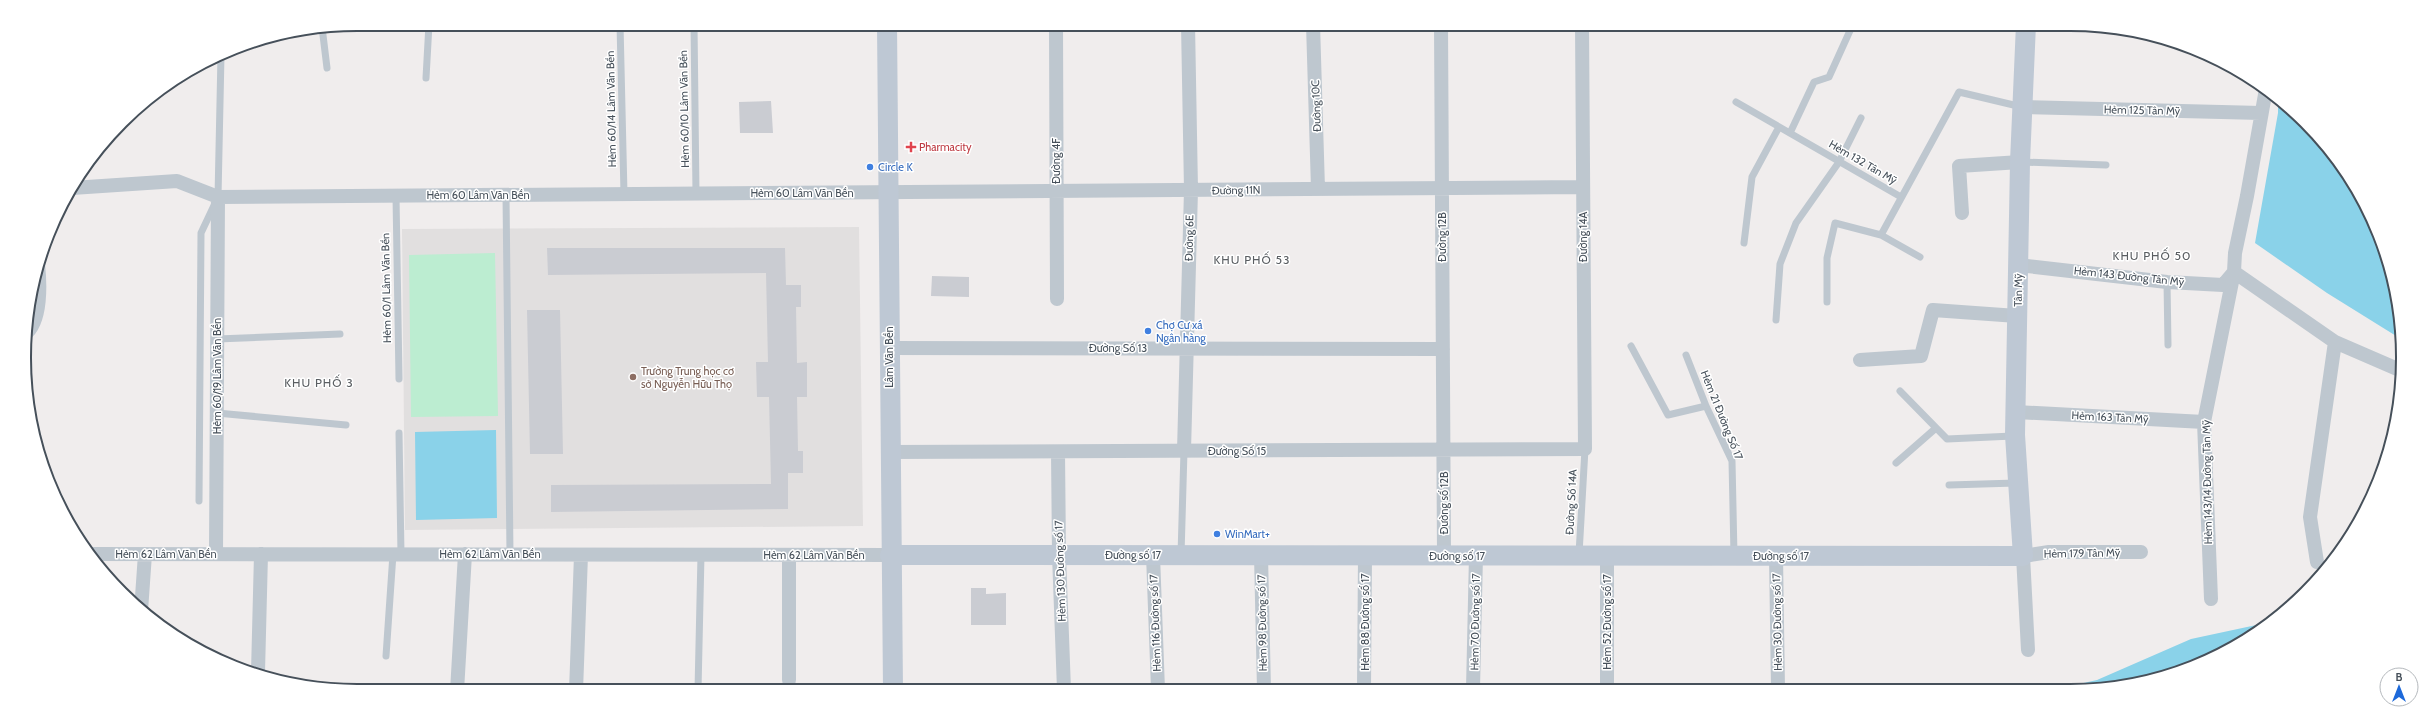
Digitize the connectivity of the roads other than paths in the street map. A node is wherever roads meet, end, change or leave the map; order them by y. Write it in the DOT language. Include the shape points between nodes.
graph roads {
  1 [pos="429,31"];
  2 [pos="620,31"];
  3 [pos="694,31"];
  4 [pos="887,31"];
  5 [pos="1056,31"];
  6 [pos="1188,31"];
  7 [pos="1313,31"];
  8 [pos="1441,31"];
  9 [pos="1582,31"];
  10 [pos="1850,31"];
  11 [pos="2026,31"];
  12 [pos="323,33"];
  13 [pos="222,61"];
  14 [pos="327,68"];
  15 [pos="426,78"];
  16 [pos="2264,95"];
  17 [pos="1736,102"];
  18 [pos="2023,107"];
  19 [pos="2260,113"];
  20 [pos="1861,118"];
  21 [pos="1780,127"];
  22 [pos="1790,134"];
  23 [pos="1839,162"];
  24 [pos="2020,162"];
  25 [pos="2106,165"];
  26 [pos="1583,187"];
  27 [pos="79,188"];
  28 [pos="1442,188"];
  29 [pos="1318,189"];
  30 [pos="1191,190"];
  31 [pos="1056,191"];
  32 [pos="888,192"];
  33 [pos="624,194"];
  34 [pos="696,194"];
  35 [pos="506,195"];
  36 [pos="396,196"];
  37 [pos="218,197"];
  38 [pos="1901,197"];
  39 [pos="1962,214"];
  40 [pos="1881,235"];
  41 [pos="1744,243"];
  42 [pos="1920,257"];
  43 [pos="2018,265"];
  44 [pos="2234,272"];
  45 [pos="2167,282"];
  46 [pos="39,285"];
  47 [pos="1056,299"];
  48 [pos="1827,302"];
  49 [pos="2017,316"];
  50 [pos="1776,320"];
  51 [pos="33,323"];
  52 [pos="340,334"];
  53 [pos="217,339"];
  54 [pos="2335,342"];
  55 [pos="2168,345"];
  56 [pos="1631,346"];
  57 [pos="889,348"];
  58 [pos="1187,348"];
  59 [pos="1443,349"];
  60 [pos="1686,355"];
  61 [pos="1860,360"];
  62 [pos="2396,368"];
  63 [pos="398,379"];
  64 [pos="1900,391"];
  65 [pos="1706,406"];
  66 [pos="2016,412"];
  67 [pos="217,414"];
  68 [pos="2204,422"];
  69 [pos="346,425"];
  70 [pos="1936,428"];
  71 [pos="399,433"];
  72 [pos="2015,436"];
  73 [pos="1585,449"];
  74 [pos="1444,450"];
  75 [pos="1184,451"];
  76 [pos="890,452"];
  77 [pos="1058,452"];
  78 [pos="1896,463"];
  79 [pos="2016,483"];
  80 [pos="1949,485"];
  81 [pos="199,501"];
  82 [pos="2141,552"];
  83 [pos="97,554"];
  84 [pos="145,554"];
  85 [pos="216,554"];
  86 [pos="261,554"];
  87 [pos="397,554"];
  88 [pos="465,554"];
  89 [pos="510,554"];
  90 [pos="581,555"];
  91 [pos="701,555"];
  92 [pos="789,555"];
  93 [pos="890,555"];
  94 [pos="1059,555"];
  95 [pos="1153,556"];
  96 [pos="1181,556"];
  97 [pos="1261,556"];
  98 [pos="1365,556"];
  99 [pos="1444,556"];
  100 [pos="1476,556"];
  101 [pos="1579,556"];
  102 [pos="1607,556"];
  103 [pos="1734,556"];
  104 [pos="1776,556"];
  105 [pos="2023,556"];
  106 [pos="2317,562"];
  107 [pos="2211,599"];
  108 [pos="142,603"];
  109 [pos="2028,650"];
  110 [pos="386,656"];
  111 [pos="258,669"];
  112 [pos="789,680"];
  113 [pos="456,684"];
  114 [pos="576,684"];
  115 [pos="698,684"];
  116 [pos="893,684"];
  117 [pos="1064,684"];
  118 [pos="1158,684"];
  119 [pos="1264,684"];
  120 [pos="1364,684"];
  121 [pos="1474,684"];
  122 [pos="1607,684"];
  123 [pos="1778,684"];
  1 -- 15 [label="lane"];
  2 -- 33 [label="lane, Hẻm 60/14 Lâm Văn Bền"];
  3 -- 34 [label="lane, Hẻm 60/10 Lâm Văn Bền"];
  4 -- 32 [label="street, Lâm Văn Bền"];
  5 -- 31 [label="street, Đường 4F"];
  6 -- 30 [label="street, Đường 6E"];
  7 -- 29 [label="street, Đường 10C"];
  8 -- 28 [label="street, Đường 12B"];
  9 -- 26 [label="street, Đường 14A"];
  10 -- 22 [label="lane" via="1829,77 1814,82"];
  11 -- 18 [label="street, Tân Mỹ"];
  12 -- 14 [label="lane"];
  13 -- 37 [label="lane"];
  16 -- 19 [label="street, Hẻm 143/14 Đường Tân Mỹ"];
  17 -- 21 [label="lane, Hẻm 132 Tân Mỹ"];
  18 -- 19 [label="street, Hẻm 125 Tân Mỹ"];
  18 -- 24 [label="street, Tân Mỹ"];
  18 -- 38 [label="lane, Hẻm 132 Tân Mỹ" via="1959,92"];
  19 -- 44 [label="street, Hẻm 143/14 Đường Tân Mỹ" via="2235,253"];
  20 -- 23 [label="lane"];
  21 -- 22 [label="lane, Hẻm 132 Tân Mỹ"];
  21 -- 41 [label="lane" via="1752,177"];
  22 -- 23 [label="lane, Hẻm 132 Tân Mỹ"];
  23 -- 38 [label="lane, Hẻm 132 Tân Mỹ"];
  23 -- 50 [label="lane" via="1796,223 1780,264"];
  24 -- 25 [label="lane"];
  24 -- 39 [label="street" via="1958,166"];
  24 -- 43 [label="street, Tân Mỹ"];
  26 -- 28 [label="street, Đường 11N"];
  26 -- 73 [label="street, Đường 14A"];
  27 -- 37 [label="street, Hẻm 60 Lâm Văn Bền" via="177,181"];
  28 -- 29 [label="street, Đường 11N"];
  28 -- 59 [label="street, Đường 12B"];
  29 -- 30 [label="street, Đường 11N"];
  30 -- 31 [label="street, Đường 11N"];
  30 -- 58 [label="street, Đường 6E"];
  31 -- 32 [label="street, Đường 11N"];
  31 -- 47 [label="street, Đường 4F"];
  32 -- 34 [label="street, Hẻm 60 Lâm Văn Bền"];
  32 -- 57 [label="street, Lâm Văn Bền"];
  33 -- 34 [label="street, Hẻm 60 Lâm Văn Bền"];
  33 -- 35 [label="street, Hẻm 60 Lâm Văn Bền"];
  35 -- 36 [label="street, Hẻm 60 Lâm Văn Bền"];
  35 -- 89 [label="lane"];
  36 -- 37 [label="street, Hẻm 60 Lâm Văn Bền"];
  36 -- 63 [label="lane, Hẻm 60/1 Lâm Văn Bền"];
  37 -- 53 [label="street, Hẻm 60/19 Lâm Văn Bền"];
  37 -- 81 [label="lane" via="201,233"];
  38 -- 40 [label="lane"];
  40 -- 42 [label="lane"];
  40 -- 48 [label="lane" via="1835,223 1828,258"];
  43 -- 45 [label="street, Hẻm 143 Đường Tân Mỹ"];
  43 -- 49 [label="street, Tân Mỹ"];
  44 -- 45 [label="street, Hẻm 143 Đường Tân Mỹ" via="2223,285"];
  44 -- 54 [label="street"];
  44 -- 68 [label="street, Hẻm 143/14 Đường Tân Mỹ"];
  45 -- 55 [label="lane"];
  46 -- 51 [label="street" via="40,298"];
  49 -- 61 [label="street" via="1933,310 1921,356"];
  49 -- 66 [label="street, Tân Mỹ"];
  52 -- 53 [label="lane"];
  53 -- 67 [label="street, Hẻm 60/19 Lâm Văn Bền"];
  54 -- 62 [label="street"];
  54 -- 106 [label="street" via="2310,517"];
  56 -- 65 [label="lane" via="1668,415"];
  57 -- 58 [label="street, Đường Số 13"];
  57 -- 76 [label="street, Lâm Văn Bền"];
  58 -- 59 [label="street, Đường Số 13"];
  58 -- 75 [label="street, Đường 6E"];
  59 -- 74 [label="street, Đường 12B"];
  60 -- 65 [label="lane, Hẻm 21 Đường Số 17"];
  64 -- 70 [label="lane"];
  65 -- 103 [label="lane, Hẻm 21 Đường Số 17" via="1732,461"];
  66 -- 68 [label="street, Hẻm 163 Tân Mỹ"];
  66 -- 72 [label="street, Tân Mỹ"];
  67 -- 69 [label="lane"];
  67 -- 85 [label="street, Hẻm 60/19 Lâm Văn Bền"];
  68 -- 107 [label="street, Hẻm 143/14 Đường Tân Mỹ"];
  70 -- 72 [label="lane" via="1947,439"];
  70 -- 78 [label="lane"];
  71 -- 87 [label="lane"];
  72 -- 79 [label="street, Tân Mỹ"];
  73 -- 74 [label="street, Đường Số 15"];
  73 -- 101 [label="lane, Đường Số 14A"];
  74 -- 75 [label="street, Đường Số 15"];
  74 -- 99 [label="street, Đường số 12B"];
  75 -- 77 [label="street, Đường Số 15"];
  75 -- 96 [label="lane"];
  76 -- 77 [label="street, Đường Số 15"];
  76 -- 93 [label="street, Lâm Văn Bền"];
  77 -- 94 [label="street, Hẻm 130 Đường số 17"];
  79 -- 80 [label="lane"];
  79 -- 105 [label="street, Tân Mỹ"];
  82 -- 105 [label="street, Hẻm 179 Tân Mỹ" via="2048,552"];
  83 -- 84 [label="street, Hẻm 62 Lâm Văn Bền"];
  84 -- 85 [label="street, Hẻm 62 Lâm Văn Bền"];
  84 -- 108 [label="street"];
  85 -- 86 [label="street, Hẻm 62 Lâm Văn Bền"];
  86 -- 87 [label="street, Hẻm 62 Lâm Văn Bền"];
  86 -- 111 [label="street"];
  87 -- 88 [label="street, Hẻm 62 Lâm Văn Bền"];
  87 -- 110 [label="lane"];
  88 -- 89 [label="street, Hẻm 62 Lâm Văn Bền"];
  88 -- 113 [label="street"];
  89 -- 90 [label="street, Hẻm 62 Lâm Văn Bền"];
  90 -- 91 [label="street, Hẻm 62 Lâm Văn Bền"];
  90 -- 114 [label="street"];
  91 -- 92 [label="street, Hẻm 62 Lâm Văn Bền"];
  91 -- 115 [label="lane"];
  92 -- 93 [label="street, Hẻm 62 Lâm Văn Bền"];
  92 -- 112 [label="street"];
  93 -- 94 [label="street, Đường số 17"];
  93 -- 116 [label="street, Lâm Văn Bền"];
  94 -- 95 [label="street, Đường số 17"];
  94 -- 117 [label="street, Hẻm 130 Đường số 17"];
  95 -- 96 [label="street, Đường số 17"];
  95 -- 118 [label="street, Hẻm 116 Đường số 17"];
  96 -- 97 [label="street, Đường số 17"];
  97 -- 98 [label="street, Đường số 17"];
  97 -- 119 [label="street, Hẻm 98 Đường số 17"];
  98 -- 99 [label="street, Đường số 17"];
  98 -- 120 [label="street, Hẻm 88 Đường số 17"];
  99 -- 100 [label="street, Đường số 17"];
  100 -- 101 [label="street, Đường số 17"];
  100 -- 121 [label="street, Hẻm 70 Đường số 17"];
  101 -- 102 [label="street, Đường số 17"];
  102 -- 103 [label="street, Đường số 17"];
  102 -- 122 [label="street, Hẻm 52 Đường số 17"];
  103 -- 104 [label="street, Đường số 17"];
  104 -- 105 [label="street, Đường số 17"];
  104 -- 123 [label="street, Hẻm 30 Đường số 17"];
  105 -- 109 [label="street"];
}
